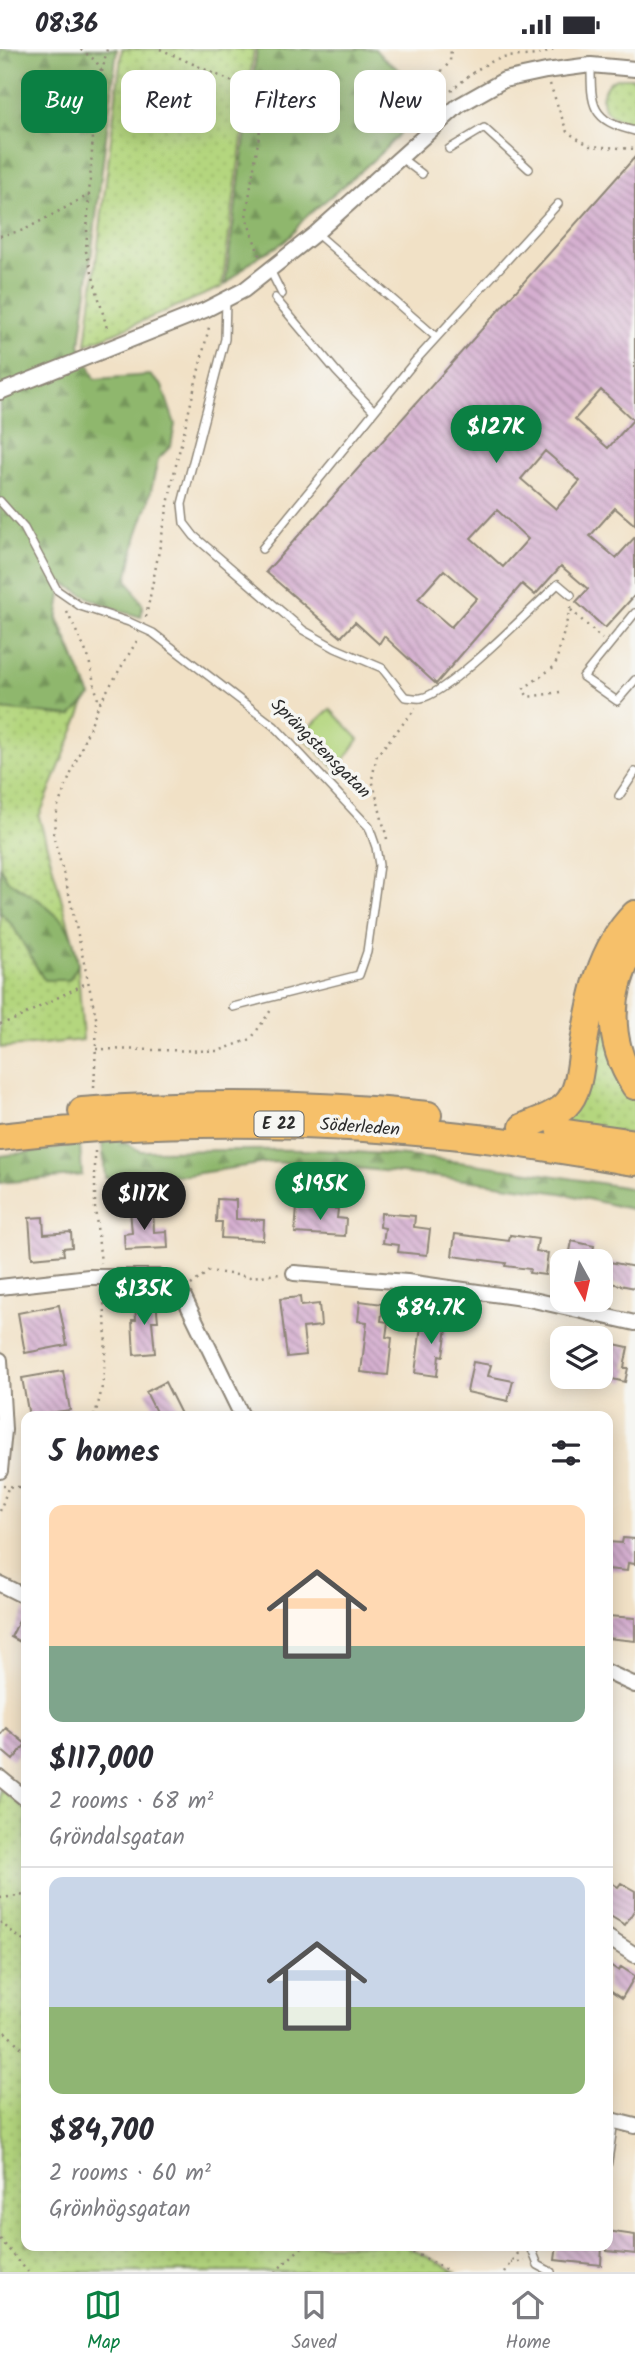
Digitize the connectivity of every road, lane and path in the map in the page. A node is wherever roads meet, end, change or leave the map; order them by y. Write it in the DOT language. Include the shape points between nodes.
graph roads {
  1 [pos="80,49"];
  2 [pos="107,49"];
  3 [pos="160,49"];
  4 [pos="451,49"];
  5 [pos="552,49"];
  6 [pos="594,49"];
  7 [pos="591,65"];
  8 [pos="635,69"];
  9 [pos="101,70"];
  10 [pos="102,70"];
  11 [pos="546,71"];
  12 [pos="635,131"];
  13 [pos="94,133"];
  14 [pos="449,149"];
  15 [pos="635,149"];
  16 [pos="400,158"];
  17 [pos="529,169"];
  18 [pos="422,174"];
  19 [pos="89,195"];
  20 [pos="558,204"];
  21 [pos="316,233"];
  22 [pos="0,236"];
  23 [pos="268,272"];
  24 [pos="226,298"];
  25 [pos="205,310"];
  26 [pos="436,337"];
  27 [pos="113,348"];
  28 [pos="0,392"];
  29 [pos="374,411"];
  30 [pos="0,501"];
  31 [pos="262,549"];
  32 [pos="57,590"];
  33 [pos="571,595"];
  34 [pos="571,610"];
  35 [pos="635,613"];
  36 [pos="144,628"];
  37 [pos="604,641"];
  38 [pos="635,680"];
  39 [pos="560,692"];
  40 [pos="422,698"];
  41 [pos="99,704"];
  42 [pos="635,772"];
  43 [pos="619,796"];
  44 [pos="379,865"];
  45 [pos="635,914"];
  46 [pos="635,946"];
  47 [pos="88,982"];
  48 [pos="278,995"];
  49 [pos="233,1007"];
  50 [pos="0,1024"];
  51 [pos="96,1049"];
  52 [pos="635,1086"];
  53 [pos="94,1098"];
  54 [pos="0,1119"];
  55 [pos="523,1127"];
  56 [pos="0,1137"];
  57 [pos="635,1143"];
  58 [pos="635,1162"];
  59 [pos="294,1273"];
  60 [pos="0,1287"];
  61 [pos="179,1292"];
  62 [pos="635,1323"];
  63 [pos="0,1360"];
  64 [pos="240,1411"];
  65 [pos="0,1471"];
  66 [pos="0,1485"];
  67 [pos="9,1486"];
  68 [pos="19,1487"];
  69 [pos="0,1511"];
  70 [pos="0,1584"];
  71 [pos="21,1594"];
  72 [pos="613,1675"];
  73 [pos="635,1685"];
  74 [pos="0,1778"];
  75 [pos="21,1795"];
  76 [pos="21,1896"];
  77 [pos="0,1898"];
  78 [pos="0,1922"];
  79 [pos="21,1939"];
  80 [pos="613,1941"];
  81 [pos="635,1955"];
  82 [pos="0,2027"];
  83 [pos="21,2047"];
  84 [pos="613,2120"];
  85 [pos="635,2126"];
  86 [pos="0,2239"];
  87 [pos="298,2251"];
  88 [pos="408,2251"];
  89 [pos="519,2251"];
  90 [pos="532,2251"];
  91 [pos="548,2271"];
  92 [pos="28,2272"];
  93 [pos="275,2272"];
  94 [pos="449,2272"];
  95 [pos="505,2272"];
  1 -- 9 [label="path"];
  2 -- 10 [label="path"];
  3 -- 23 [label="path" via="244,87 261,123 246,217"];
  4 -- 5 [label="path" via="446,68 428,84 426,92 433,102 484,65"];
  6 -- 7 [label="street"];
  7 -- 8 [label="street"];
  7 -- 11 [label="street"];
  7 -- 12 [label="lane" via="596,109 606,122"];
  11 -- 15 [label="path" via="567,132 590,146"];
  11 -- 16 [label="street" via="504,81 458,106"];
  13 -- 19 [label="path"];
  14 -- 17 [label="lane" via="484,128"];
  16 -- 18 [label="lane"];
  16 -- 21 [label="street"];
  19 -- 22 [label="path" via="24,230"];
  19 -- 27 [label="path" via="86,251"];
  20 -- 26 [label="lane"];
  21 -- 23 [label="street"];
  21 -- 26 [label="lane"];
  23 -- 24 [label="street"];
  23 -- 29 [label="lane" via="279,296 336,371"];
  24 -- 25 [label="street"];
  24 -- 40 [label="lane" via="225,339 182,504 184,523 303,630 382,669 405,697"];
  25 -- 27 [label="street"];
  25 -- 36 [label="path" via="209,333 175,469"];
  26 -- 29 [label="lane"];
  27 -- 28 [label="street"];
  29 -- 31 [label="lane"];
  30 -- 32 [label="lane" via="24,528"];
  32 -- 36 [label="lane, Sprängstensgatan" via="80,606"];
  32 -- 41 [label="path" via="88,656"];
  33 -- 34 [label="path"];
  33 -- 40 [label="lane" via="558,584 485,653"];
  34 -- 37 [label="path"];
  34 -- 39 [label="path" via="555,666 523,689 528,697"];
  35 -- 38 [label="lane" via="583,677 617,701"];
  36 -- 41 [label="path"];
  36 -- 44 [label="lane, Sprängstensgatan" via="274,726 369,827"];
  40 -- 44 [label="path" via="377,755 372,779 387,837"];
  41 -- 47 [label="path" via="58,806 53,835"];
  42 -- 43 [label="lane"];
  44 -- 48 [label="lane, Sprängstensgatan" via="367,952 359,975"];
  45 -- 55 [label="highway" via="603,960 571,1098 554,1113"];
  46 -- 52 [label="highway" via="619,977 613,1022 616,1042"];
  47 -- 50 [label="path"];
  47 -- 51 [label="path" via="97,1022"];
  48 -- 49 [label="lane, Sprängstensgatan"];
  48 -- 51 [label="path" via="251,1039 218,1051"];
  51 -- 53 [label="path"];
  54 -- 55 [label="highway, Söderleden / E 22" via="156,1105 262,1104 360,1108"];
  55 -- 57 [label="highway, Söderleden / E 22"];
  56 -- 58 [label="highway, Söderleden / E 22" via="162,1123 265,1123 454,1135"];
  59 -- 61 [label="path" via="250,1277 209,1271"];
  59 -- 62 [label="street" via="408,1282 529,1299"];
  60 -- 61 [label="street" via="89,1277 158,1277"];
  61 -- 64 [label="street"];
  63 -- 65 [label="street" via="4,1430"];
  66 -- 67 [label="path"];
  67 -- 68 [label="path"];
  67 -- 69 [label="path"];
  70 -- 71 [label="street"];
  72 -- 73 [label="street"];
  74 -- 75 [label="street"];
  76 -- 77 [label="path"];
  78 -- 79 [label="path"];
  80 -- 81 [label="street"];
  82 -- 83 [label="path"];
  84 -- 85 [label="street"];
  86 -- 92 [label="path"];
  87 -- 93 [label="path"];
  88 -- 94 [label="path"];
  89 -- 95 [label="path"];
  90 -- 91 [label="lane" via="538,2265"];
}
